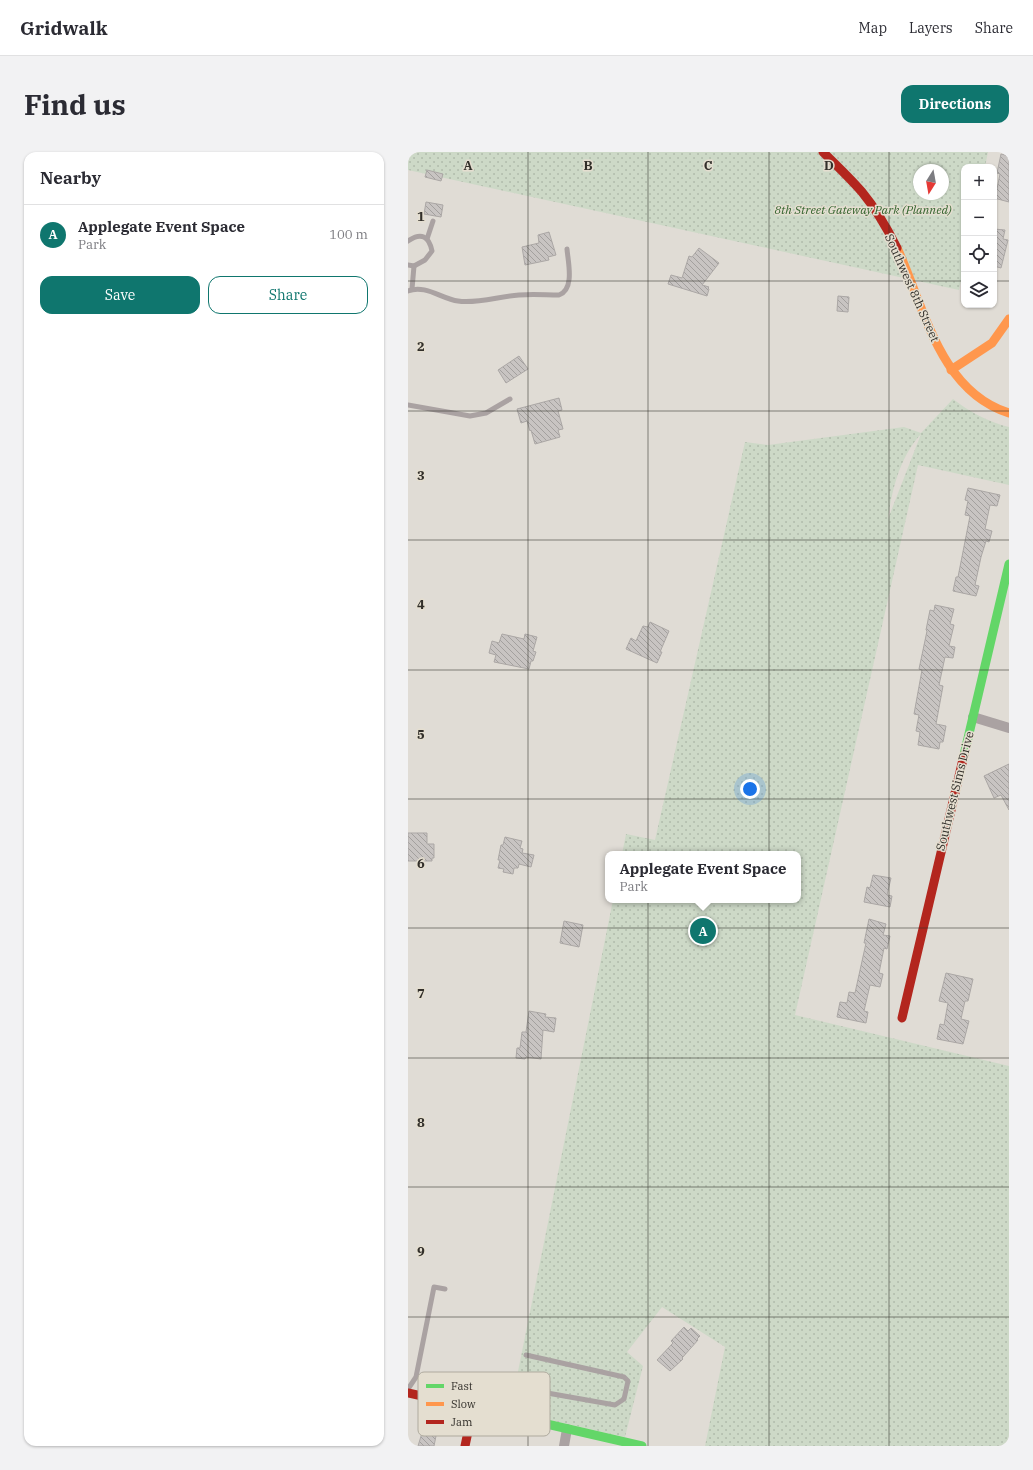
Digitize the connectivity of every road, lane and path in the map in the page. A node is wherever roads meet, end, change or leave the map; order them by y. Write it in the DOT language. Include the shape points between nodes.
graph roads {
  1 [pos="824,152"];
  2 [pos="433,221"];
  3 [pos="427,239"];
  4 [pos="408,241"];
  5 [pos="567,249"];
  6 [pos="408,265"];
  7 [pos="414,266"];
  8 [pos="410,290"];
  9 [pos="1009,320"];
  10 [pos="951,370"];
  11 [pos="510,398"];
  12 [pos="408,405"];
  13 [pos="1009,413"];
  14 [pos="1009,564"];
  15 [pos="973,717"];
  16 [pos="1009,728"];
  17 [pos="902,1018"];
  18 [pos="445,1289"];
  19 [pos="526,1355"];
  20 [pos="408,1394"];
  21 [pos="550,1394"];
  22 [pos="418,1396"];
  23 [pos="550,1425"];
  24 [pos="567,1429"];
  25 [pos="467,1436"];
  26 [pos="465,1446"];
  27 [pos="564,1446"];
  28 [pos="642,1446"];
  1 -- 10 [label="street, Southwest 8th Street" via="857,186 881,221 899,254 938,348"];
  2 -- 3 [label="lane"];
  3 -- 4 [label="lane" via="424,236 415,236"];
  3 -- 7 [label="lane" via="432,251 425,260"];
  5 -- 8 [label="lane" via="569,282 563,294 459,301 426,290"];
  6 -- 7 [label="lane"];
  7 -- 8 [label="lane"];
  9 -- 10 [label="street" via="992,343"];
  10 -- 13 [label="street, Southwest 8th Street" via="975,396 992,407"];
  11 -- 12 [label="lane" via="486,413 470,416"];
  14 -- 15 [label="street, Southwest Sims Drive"];
  15 -- 16 [label="street"];
  15 -- 17 [label="street, Southwest Sims Drive"];
  18 -- 20 [label="lane" via="434,1287 416,1377"];
  19 -- 21 [label="lane" via="624,1377 628,1381 624,1399 615,1405"];
  20 -- 22 [label="street"];
  23 -- 24 [label="street"];
  24 -- 27 [label="street"];
  24 -- 28 [label="street"];
  25 -- 26 [label="street"];
}
